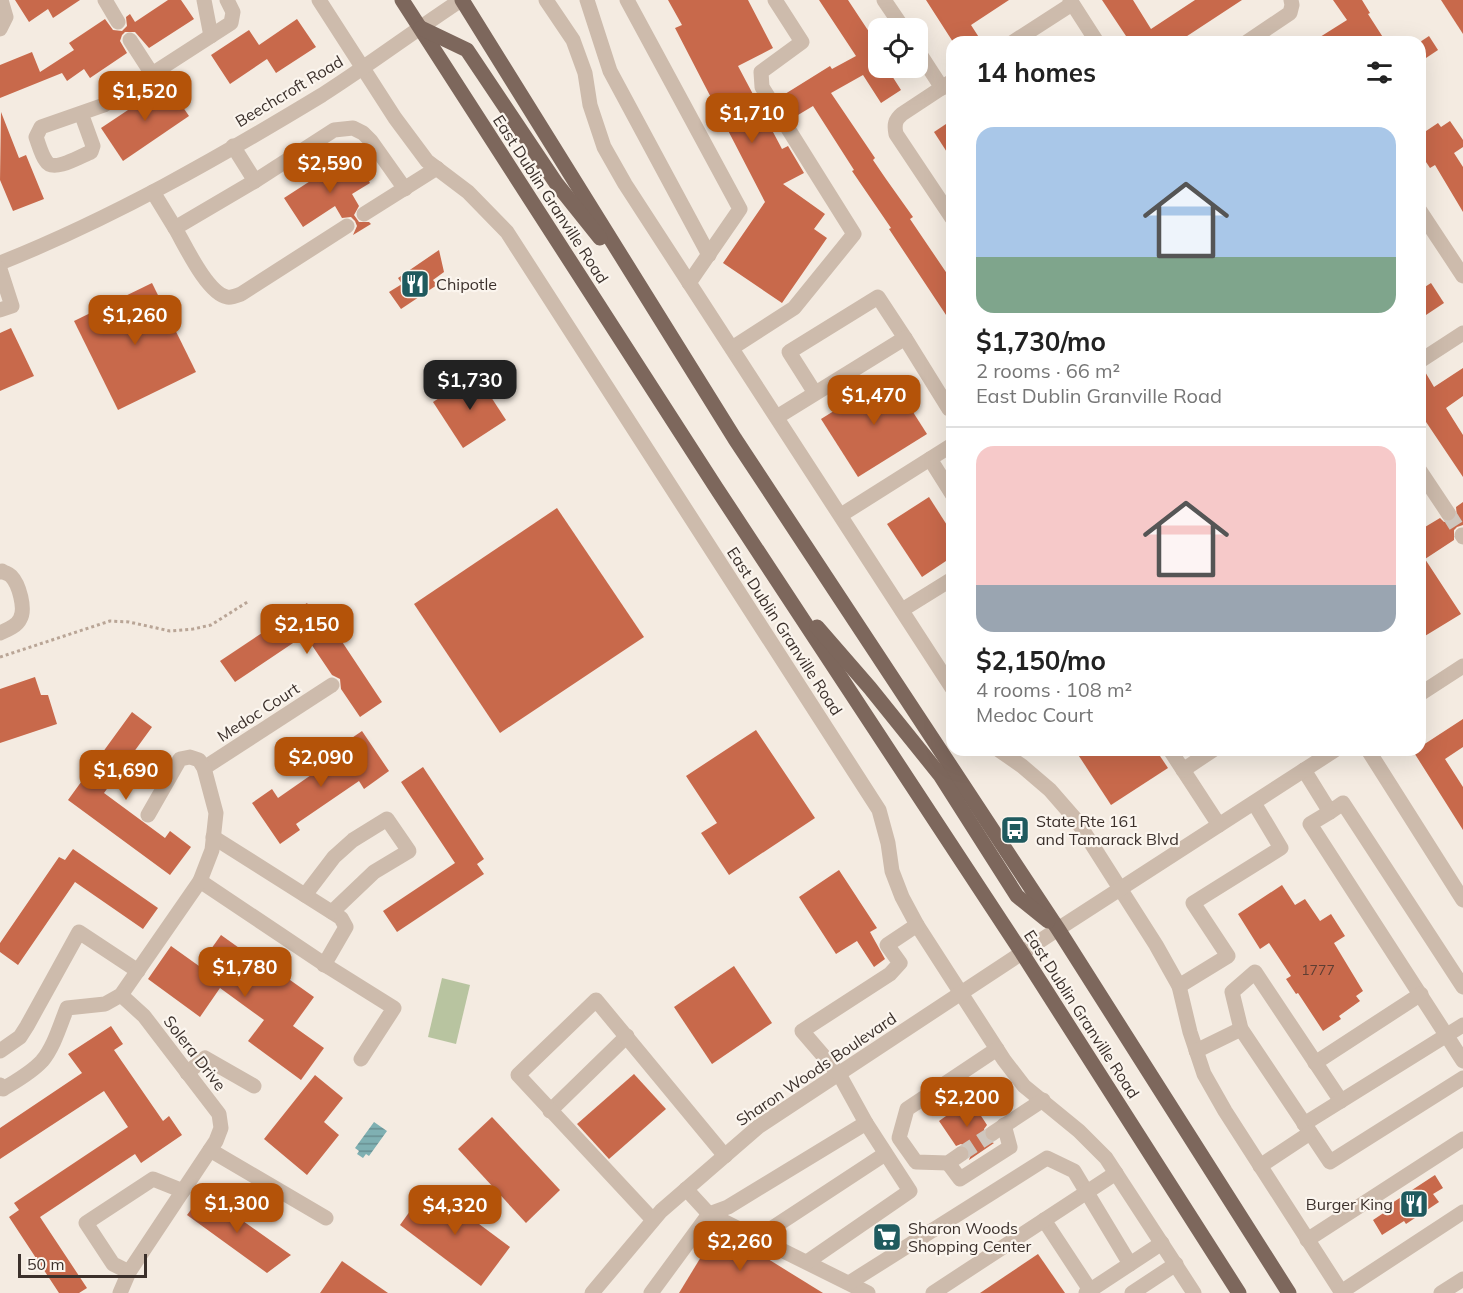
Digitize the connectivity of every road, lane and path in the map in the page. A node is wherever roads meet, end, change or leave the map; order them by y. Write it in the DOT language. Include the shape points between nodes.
graph roads {
  1 [pos="1,0"];
  2 [pos="204,0"];
  3 [pos="226,0"];
  4 [pos="319,0"];
  5 [pos="402,0"];
  6 [pos="461,0"];
  7 [pos="546,0"];
  8 [pos="587,0"];
  9 [pos="627,0"];
  10 [pos="775,0"];
  11 [pos="884,0"];
  12 [pos="1291,0"];
  13 [pos="108,1"];
  14 [pos="1071,2"];
  15 [pos="896,18"];
  16 [pos="118,22"];
  17 [pos="419,28"];
  18 [pos="0,29"];
  19 [pos="211,36"];
  20 [pos="1022,36"];
  21 [pos="1093,36"];
  22 [pos="1256,36"];
  23 [pos="130,40"];
  24 [pos="928,62"];
  25 [pos="363,67"];
  26 [pos="152,74"];
  27 [pos="946,83"];
  28 [pos="946,85"];
  29 [pos="81,113"];
  30 [pos="233,146"];
  31 [pos="437,168"];
  32 [pos="255,181"];
  33 [pos="405,189"];
  34 [pos="153,192"];
  35 [pos="946,209"];
  36 [pos="364,214"];
  37 [pos="1426,220"];
  38 [pos="347,226"];
  39 [pos="175,228"];
  40 [pos="709,255"];
  41 [pos="0,263"];
  42 [pos="0,269"];
  43 [pos="1463,276"];
  44 [pos="689,283"];
  45 [pos="640,287"];
  46 [pos="0,310"];
  47 [pos="1463,333"];
  48 [pos="905,338"];
  49 [pos="732,348"];
  50 [pos="1426,357"];
  51 [pos="815,393"];
  52 [pos="946,404"];
  53 [pos="777,417"];
  54 [pos="946,449"];
  55 [pos="930,459"];
  56 [pos="1426,480"];
  57 [pos="946,484"];
  58 [pos="1448,513"];
  59 [pos="841,515"];
  60 [pos="0,572"];
  61 [pos="778,582"];
  62 [pos="946,583"];
  63 [pos="249,601"];
  64 [pos="902,610"];
  65 [pos="0,633"];
  66 [pos="0,657"];
  67 [pos="1463,666"];
  68 [pos="946,679"];
  69 [pos="332,685"];
  70 [pos="1426,690"];
  71 [pos="1008,756"];
  72 [pos="1174,756"];
  73 [pos="1204,756"];
  74 [pos="1326,756"];
  75 [pos="1372,756"];
  76 [pos="204,768"];
  77 [pos="1183,770"];
  78 [pos="1304,770"];
  79 [pos="1254,803"];
  80 [pos="1330,812"];
  81 [pos="148,815"];
  82 [pos="1219,825"];
  83 [pos="213,837"];
  84 [pos="200,881"];
  85 [pos="1119,890"];
  86 [pos="305,894"];
  87 [pos="1463,900"];
  88 [pos="332,912"];
  89 [pos="916,925"];
  90 [pos="1058,929"];
  91 [pos="1022,953"];
  92 [pos="324,965"];
  93 [pos="138,971"];
  94 [pos="1179,986"];
  95 [pos="1463,987"];
  96 [pos="962,993"];
  97 [pos="45,994"];
  98 [pos="1421,994"];
  99 [pos="121,995"];
  100 [pos="66,1008"];
  101 [pos="1463,1025"];
  102 [pos="1241,1029"];
  103 [pos="1446,1035"];
  104 [pos="627,1036"];
  105 [pos="997,1050"];
  106 [pos="0,1051"];
  107 [pos="1196,1051"];
  108 [pos="361,1059"];
  109 [pos="1463,1061"];
  110 [pos="1315,1063"];
  111 [pos="187,1073"];
  112 [pos="839,1074"];
  113 [pos="1463,1078"];
  114 [pos="0,1085"];
  115 [pos="254,1086"];
  116 [pos="1043,1100"];
  117 [pos="1341,1101"];
  118 [pos="550,1111"];
  119 [pos="866,1123"];
  120 [pos="1307,1129"];
  121 [pos="1463,1139"];
  122 [pos="210,1150"];
  123 [pos="885,1154"];
  124 [pos="961,1154"];
  125 [pos="725,1156"];
  126 [pos="948,1163"];
  127 [pos="1260,1166"];
  128 [pos="1116,1173"];
  129 [pos="686,1189"];
  130 [pos="183,1191"];
  131 [pos="1088,1192"];
  132 [pos="1463,1212"];
  133 [pos="709,1214"];
  134 [pos="326,1218"];
  135 [pos="1044,1220"];
  136 [pos="653,1221"];
  137 [pos="757,1238"];
  138 [pos="1307,1240"];
  139 [pos="1162,1243"];
  140 [pos="807,1262"];
  141 [pos="1130,1264"];
  142 [pos="1176,1264"];
  143 [pos="129,1272"];
  144 [pos="1463,1279"];
  145 [pos="849,1283"];
  146 [pos="1139,1291"];
  147 [pos="596,1292"];
  148 [pos="1088,1292"];
  149 [pos="120,1293"];
  150 [pos="651,1293"];
  151 [pos="868,1293"];
  152 [pos="933,1293"];
  153 [pos="1194,1293"];
  154 [pos="1239,1293"];
  155 [pos="1290,1293"];
  156 [pos="1342,1293"];
  157 [pos="1441,1293"];
  1 -- 18 [label="street" via="6,17"];
  2 -- 19 [label="street"];
  3 -- 19 [label="street" via="233,12 231,22"];
  4 -- 25 [label="street, East Dublin Granville Road"];
  5 -- 17 [label="main road, East Dublin Granville Road"];
  6 -- 17 [label="street, Beechcroft Road"];
  6 -- 45 [label="main road, East Dublin Granville Road"];
  7 -- 44 [label="street" via="573,40 604,147"];
  8 -- 40 [label="street" via="610,71"];
  9 -- 40 [label="street" via="740,209"];
  10 -- 49 [label="street" via="802,42 761,72 762,87 854,234 794,308"];
  11 -- 15 [label="street"];
  12 -- 22 [label="street" via="1290,13"];
  13 -- 16 [label="street"];
  14 -- 20 [label="street"];
  14 -- 21 [label="street"];
  17 -- 25 [label="street, Beechcroft Road"];
  17 -- 45 [label="main road" via="467,50 556,183"];
  17 -- 61 [label="main road, East Dublin Granville Road"];
  19 -- 26 [label="street"];
  23 -- 26 [label="street"];
  24 -- 27 [label="street"];
  25 -- 30 [label="street, Beechcroft Road"];
  25 -- 31 [label="street, East Dublin Granville Road" via="395,118 427,161"];
  26 -- 29 [label="street" via="104,105"];
  28 -- 35 [label="street" via="902,114 894,127"];
  30 -- 32 [label="street"];
  30 -- 34 [label="street, Beechcroft Road"];
  31 -- 33 [label="street"];
  31 -- 89 [label="street, East Dublin Granville Road" via="468,192 507,232 879,810 892,871"];
  32 -- 33 [label="street" via="334,130 353,128 363,133"];
  32 -- 39 [label="street"];
  33 -- 36 [label="street"];
  34 -- 39 [label="street"];
  34 -- 41 [label="street, Beechcroft Road" via="78,231"];
  37 -- 43 [label="street"];
  38 -- 39 [label="street" via="241,294 228,298 210,286"];
  40 -- 44 [label="street"];
  42 -- 46 [label="street" via="12,306"];
  44 -- 49 [label="street"];
  45 -- 90 [label="main road, East Dublin Granville Road" via="735,439"];
  47 -- 50 [label="street"];
  48 -- 51 [label="street"];
  48 -- 51 [label="street" via="878,297 789,352"];
  48 -- 52 [label="street"];
  49 -- 53 [label="street"];
  51 -- 53 [label="street"];
  53 -- 59 [label="street"];
  54 -- 55 [label="street"];
  55 -- 57 [label="street"];
  55 -- 59 [label="street"];
  56 -- 58 [label="street"];
  59 -- 64 [label="street"];
  60 -- 65 [label="street" via="11,576 23,610 20,620"];
  61 -- 90 [label="main road" via="940,775 1017,896"];
  61 -- 91 [label="main road, East Dublin Granville Road"];
  62 -- 64 [label="street"];
  63 -- 66 [label="path" via="210,625 193,629 170,631 110,621"];
  64 -- 68 [label="street"];
  67 -- 70 [label="street"];
  69 -- 76 [label="street, Medoc Court"];
  71 -- 85 [label="street" via="1050,790 1077,821"];
  72 -- 77 [label="street"];
  73 -- 77 [label="street"];
  74 -- 78 [label="street, Sharon Woods Boulevard"];
  75 -- 87 [label="street"];
  76 -- 81 [label="street" via="199,760 180,759"];
  76 -- 83 [label="street" via="216,813"];
  77 -- 82 [label="street"];
  78 -- 79 [label="street, Sharon Woods Boulevard"];
  78 -- 80 [label="street"];
  79 -- 82 [label="street, Sharon Woods Boulevard"];
  79 -- 94 [label="street" via="1281,848 1193,903 1228,956"];
  80 -- 95 [label="street" via="1344,803"];
  80 -- 98 [label="street" via="1310,824"];
  82 -- 85 [label="street, Sharon Woods Boulevard"];
  83 -- 84 [label="street"];
  83 -- 86 [label="street"];
  84 -- 92 [label="street"];
  84 -- 93 [label="street"];
  85 -- 90 [label="street, Sharon Woods Boulevard"];
  85 -- 94 [label="street"];
  86 -- 88 [label="street"];
  86 -- 88 [label="street" via="334,857 387,819 409,851 375,872"];
  88 -- 92 [label="street" via="346,927"];
  89 -- 96 [label="street, East Dublin Granville Road"];
  89 -- 112 [label="street" via="887,945 900,963 890,974 802,1031"];
  90 -- 91 [label="street, Sharon Woods Boulevard"];
  90 -- 155 [label="main road, East Dublin Granville Road"];
  91 -- 96 [label="street, Sharon Woods Boulevard"];
  91 -- 154 [label="main road, East Dublin Granville Road"];
  92 -- 108 [label="street" via="394,1008"];
  93 -- 97 [label="street" via="79,932"];
  93 -- 99 [label="street"];
  94 -- 107 [label="street"];
  96 -- 105 [label="street, East Dublin Granville Road"];
  96 -- 112 [label="street, Sharon Woods Boulevard"];
  97 -- 100 [label="street"];
  97 -- 106 [label="street" via="20,1037"];
  98 -- 103 [label="street"];
  98 -- 110 [label="street"];
  99 -- 100 [label="street" via="105,1004"];
  99 -- 111 [label="street, Solera Drive" via="144,1016"];
  100 -- 114 [label="street" via="43,1059 3,1089"];
  101 -- 103 [label="street"];
  102 -- 107 [label="street"];
  102 -- 110 [label="street" via="1232,992 1255,972"];
  102 -- 120 [label="street"];
  103 -- 109 [label="street"];
  103 -- 117 [label="street"];
  104 -- 118 [label="street"];
  104 -- 118 [label="street" via="596,1000 518,1075"];
  104 -- 125 [label="street"];
  105 -- 116 [label="street, East Dublin Granville Road" via="1024,1086"];
  105 -- 126 [label="street" via="907,1109 899,1138 916,1162"];
  107 -- 127 [label="street" via="1204,1074"];
  110 -- 117 [label="street"];
  111 -- 115 [label="street" via="205,1058"];
  111 -- 122 [label="street, Solera Drive" via="219,1114 221,1128"];
  112 -- 119 [label="street"];
  112 -- 125 [label="street, Sharon Woods Boulevard" via="758,1127"];
  113 -- 120 [label="street" via="1330,1162"];
  116 -- 126 [label="street" via="998,1129 1010,1147 960,1179"];
  116 -- 128 [label="street, East Dublin Granville Road" via="1079,1131"];
  117 -- 120 [label="street"];
  118 -- 136 [label="street"];
  119 -- 123 [label="street"];
  119 -- 133 [label="street" via="728,1207"];
  120 -- 127 [label="street"];
  121 -- 138 [label="street"];
  122 -- 130 [label="street, Solera Drive"];
  122 -- 134 [label="street"];
  123 -- 137 [label="street"];
  123 -- 140 [label="street" via="910,1191"];
  124 -- 126 [label="street"];
  125 -- 129 [label="street, Sharon Woods Boulevard"];
  127 -- 138 [label="street"];
  128 -- 131 [label="street"];
  128 -- 139 [label="street, East Dublin Granville Road"];
  129 -- 133 [label="street"];
  129 -- 136 [label="street, Sharon Woods Boulevard"];
  130 -- 143 [label="street, Solera Drive"];
  130 -- 143 [label="street" via="153,1179 86,1223 113,1264"];
  131 -- 135 [label="street"];
  131 -- 141 [label="street"];
  131 -- 145 [label="street" via="1074,1171 1047,1158"];
  132 -- 156 [label="street"];
  133 -- 137 [label="street"];
  133 -- 150 [label="street"];
  135 -- 148 [label="street"];
  135 -- 152 [label="street"];
  136 -- 147 [label="street, Sharon Woods Boulevard"];
  137 -- 140 [label="street"];
  138 -- 156 [label="street"];
  139 -- 141 [label="street"];
  139 -- 142 [label="street, East Dublin Granville Road"];
  140 -- 145 [label="street"];
  141 -- 148 [label="street"];
  142 -- 146 [label="street"];
  142 -- 153 [label="street, East Dublin Granville Road"];
  143 -- 149 [label="street, Solera Drive"];
  144 -- 157 [label="street"];
  145 -- 151 [label="street"];
}
